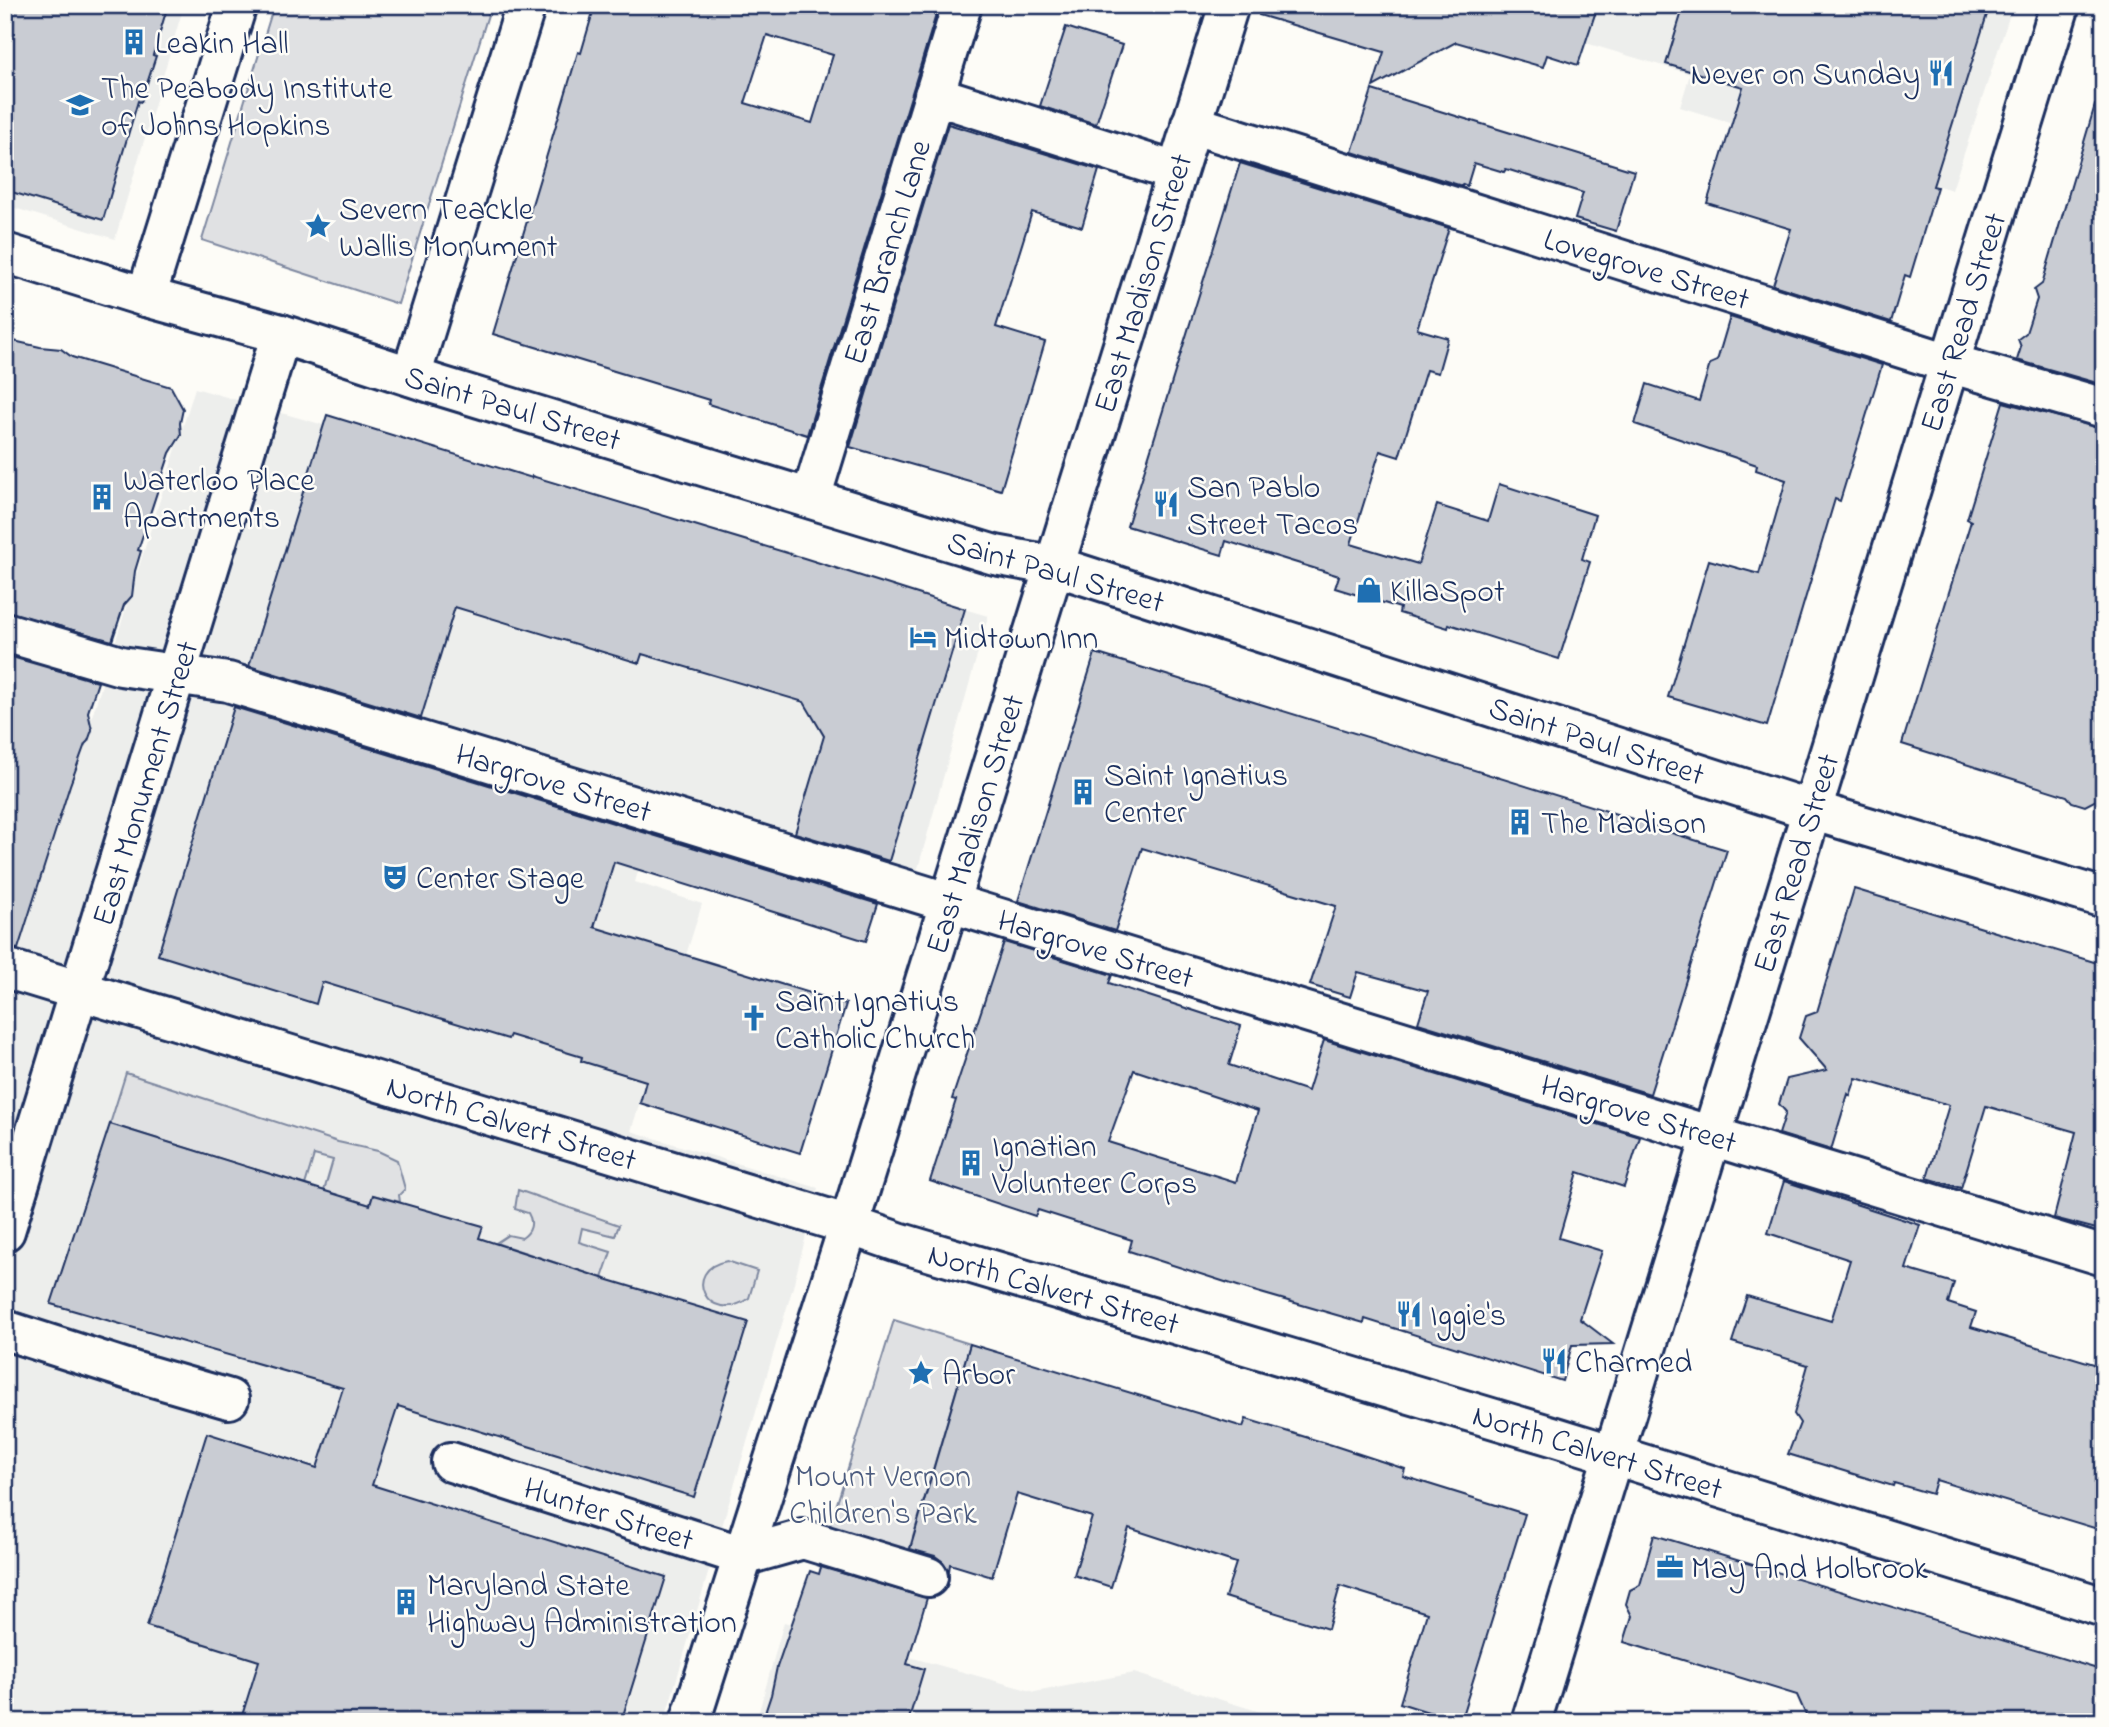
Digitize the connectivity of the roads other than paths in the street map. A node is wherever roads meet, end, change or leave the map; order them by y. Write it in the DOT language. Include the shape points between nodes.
graph roads {
  1 [pos="237,5"];
  2 [pos="526,5"];
  3 [pos="962,5"];
  4 [pos="1228,5"];
  5 [pos="2060,5"];
  6 [pos="934,95"];
  7 [pos="1191,124"];
  8 [pos="1176,172"];
  9 [pos="5,253"];
  10 [pos="146,297"];
  11 [pos="281,334"];
  12 [pos="1949,363"];
  13 [pos="411,376"];
  14 [pos="2104,408"];
  15 [pos="811,498"];
  16 [pos="1055,566"];
  17 [pos="5,632"];
  18 [pos="178,674"];
  19 [pos="1811,810"];
  20 [pos="2104,898"];
  21 [pos="949,904"];
  22 [pos="5,968"];
  23 [pos="79,990"];
  24 [pos="1711,1135"];
  25 [pos="849,1225"];
  26 [pos="5,1231"];
  27 [pos="2104,1256"];
  28 [pos="5,1330"];
  29 [pos="229,1399"];
  30 [pos="1612,1454"];
  31 [pos="451,1462"];
  32 [pos="743,1556"];
  33 [pos="928,1577"];
  34 [pos="2104,1608"];
  35 [pos="690,1722"];
  36 [pos="1531,1722"];
  1 -- 10 [label="main road"];
  2 -- 13 [label="main road"];
  3 -- 6 [label="main road, East Branch Lane"];
  4 -- 7 [label="main road, East Madison Street"];
  5 -- 12 [label="main road, East Read Street"];
  6 -- 8 [label="main road"];
  6 -- 15 [label="main road, East Branch Lane"];
  7 -- 8 [label="main road, East Madison Street"];
  7 -- 12 [label="main road, Lovegrove Street"];
  8 -- 16 [label="main road, East Madison Street"];
  9 -- 10 [label="main road, Saint Paul Street"];
  10 -- 11 [label="main road, Saint Paul Street"];
  11 -- 13 [label="main road, Saint Paul Street"];
  11 -- 18 [label="main road, East Monument Street"];
  12 -- 14 [label="main road, Lovegrove Street"];
  12 -- 19 [label="main road, East Read Street"];
  13 -- 15 [label="main road, Saint Paul Street"];
  15 -- 16 [label="main road, Saint Paul Street" via="995,555"];
  16 -- 19 [label="main road, Saint Paul Street"];
  16 -- 21 [label="main road, East Madison Street"];
  17 -- 18 [label="main road, Hargrove Street" via="121,666"];
  18 -- 21 [label="main road, Hargrove Street" via="228,682"];
  18 -- 23 [label="main road, East Monument Street"];
  19 -- 20 [label="main road, Saint Paul Street"];
  19 -- 24 [label="main road, East Read Street"];
  21 -- 24 [label="main road, Hargrove Street"];
  21 -- 25 [label="main road, East Madison Street"];
  22 -- 23 [label="main road, North Calvert Street"];
  23 -- 25 [label="main road, North Calvert Street"];
  23 -- 26 [label="main road, East Monument Street"];
  24 -- 27 [label="main road, Hargrove Street"];
  24 -- 30 [label="main road, East Read Street"];
  25 -- 30 [label="main road, North Calvert Street"];
  25 -- 32 [label="main road, East Madison Street"];
  28 -- 29 [label="main road"];
  30 -- 34 [label="main road, North Calvert Street"];
  30 -- 36 [label="main road, East Read Street"];
  31 -- 32 [label="main road, Hunter Street"];
  32 -- 33 [label="main road" via="803,1539"];
  32 -- 35 [label="main road, East Madison Street"];
}
